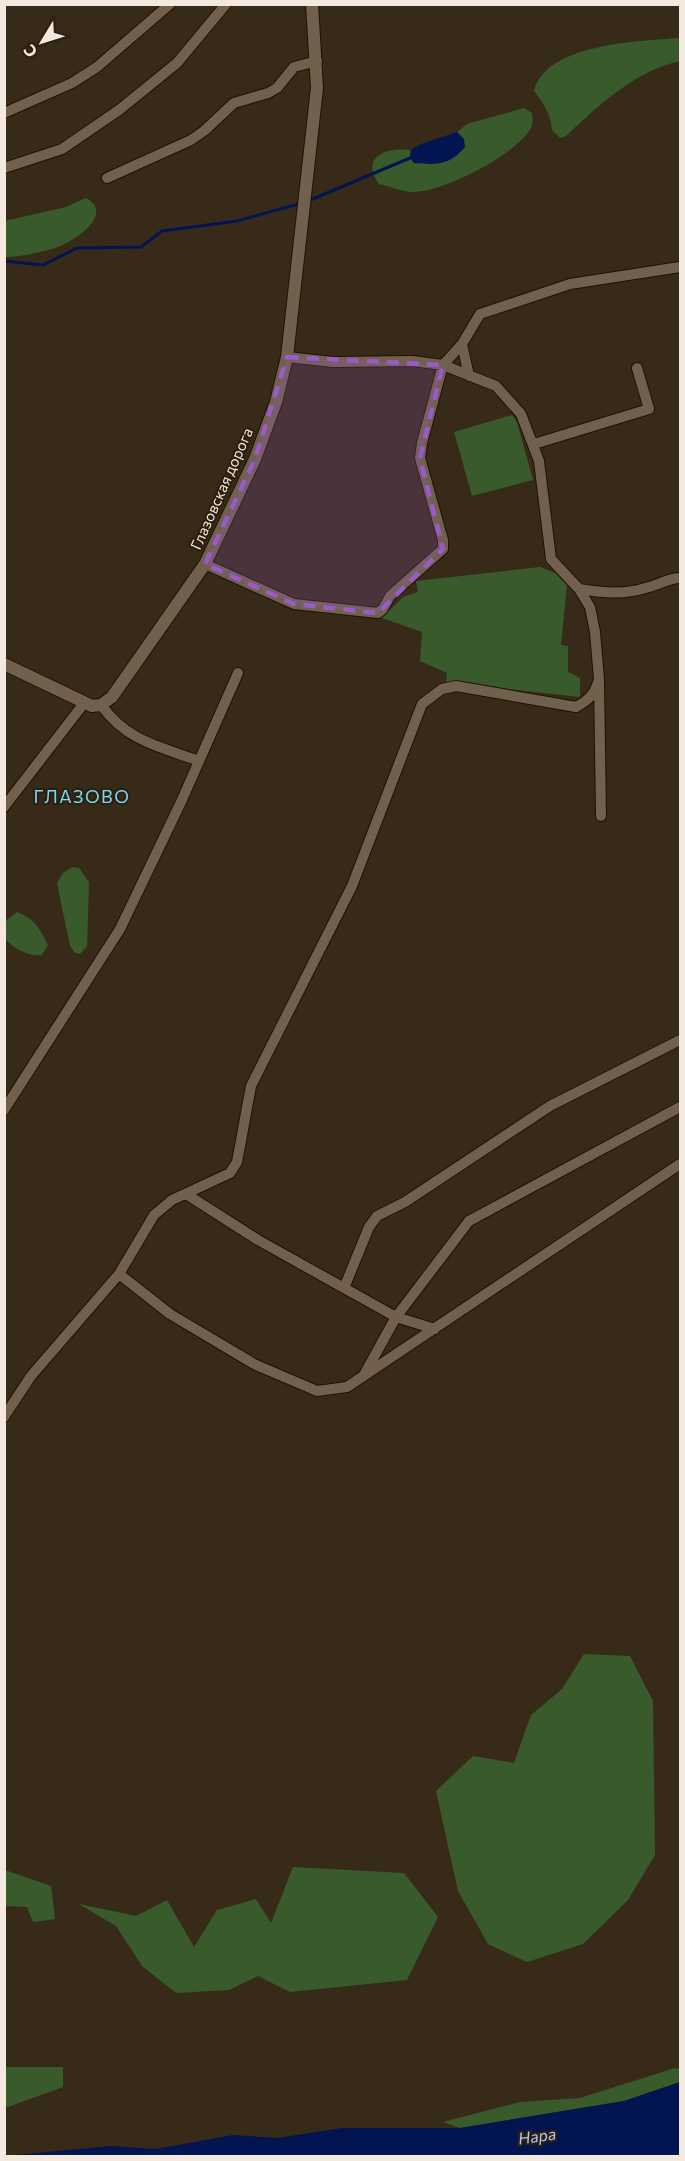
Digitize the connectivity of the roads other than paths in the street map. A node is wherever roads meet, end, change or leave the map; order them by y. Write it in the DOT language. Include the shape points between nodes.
graph roads {
  1 [pos="170,4"];
  2 [pos="226,4"];
  3 [pos="312,4"];
  4 [pos="317,61"];
  5 [pos="4,113"];
  6 [pos="4,168"];
  7 [pos="106,178"];
  8 [pos="681,267"];
  9 [pos="462,344"];
  10 [pos="287,357"];
  11 [pos="443,365"];
  12 [pos="637,368"];
  13 [pos="469,376"];
  14 [pos="534,444"];
  15 [pos="205,564"];
  16 [pos="681,578"];
  17 [pos="579,589"];
  18 [pos="4,664"];
  19 [pos="238,673"];
  20 [pos="599,680"];
  21 [pos="85,702"];
  22 [pos="101,705"];
  23 [pos="199,761"];
  24 [pos="4,807"];
  25 [pos="601,816"];
  26 [pos="681,1040"];
  27 [pos="681,1107"];
  28 [pos="4,1110"];
  29 [pos="681,1164"];
  30 [pos="186,1194"];
  31 [pos="119,1274"];
  32 [pos="344,1288"];
  33 [pos="396,1317"];
  34 [pos="435,1329"];
  35 [pos="362,1378"];
  36 [pos="4,1416"];
  1 -- 5 [label="street" via="97,67 72,83"];
  2 -- 6 [label="street" via="177,63 119,110 70,145"];
  3 -- 4 [label="street, Глазовская дорога"];
  4 -- 7 [label="street" via="294,67 268,93 234,103 191,140"];
  4 -- 10 [label="street, Глазовская дорога"];
  8 -- 9 [label="street" via="570,284 480,314"];
  9 -- 11 [label="street"];
  9 -- 13 [label="street"];
  10 -- 11 [label="street"];
  10 -- 15 [label="street, Глазовская дорога" via="255,459"];
  11 -- 13 [label="street"];
  11 -- 15 [label="street" via="420,458 443,549 390,596 383,609 370,614 294,604"];
  12 -- 14 [label="street" via="649,409"];
  13 -- 14 [label="street" via="496,386 510,399"];
  14 -- 17 [label="street" via="551,559"];
  15 -- 22 [label="street, Глазовская дорога" via="112,697"];
  16 -- 17 [label="street" via="608,594"];
  17 -- 20 [label="street" via="590,607"];
  18 -- 21 [label="street"];
  19 -- 23 [label="street"];
  20 -- 25 [label="street"];
  20 -- 30 [label="street" via="595,692 576,707 456,686 442,689 422,704 351,886 250,1086 237,1162 230,1173"];
  21 -- 22 [label="street"];
  21 -- 24 [label="street"];
  22 -- 23 [label="street" via="114,723 135,737"];
  23 -- 28 [label="street" via="120,929"];
  26 -- 32 [label="street" via="550,1106 405,1202 376,1216"];
  27 -- 33 [label="street" via="469,1221"];
  29 -- 34 [label="street"];
  30 -- 31 [label="street" via="154,1215"];
  30 -- 32 [label="street"];
  31 -- 35 [label="street" via="170,1314 254,1364 317,1391 347,1387"];
  31 -- 36 [label="street" via="31,1376"];
  32 -- 33 [label="street"];
  33 -- 34 [label="street"];
  33 -- 35 [label="street"];
  34 -- 35 [label="street"];
}
